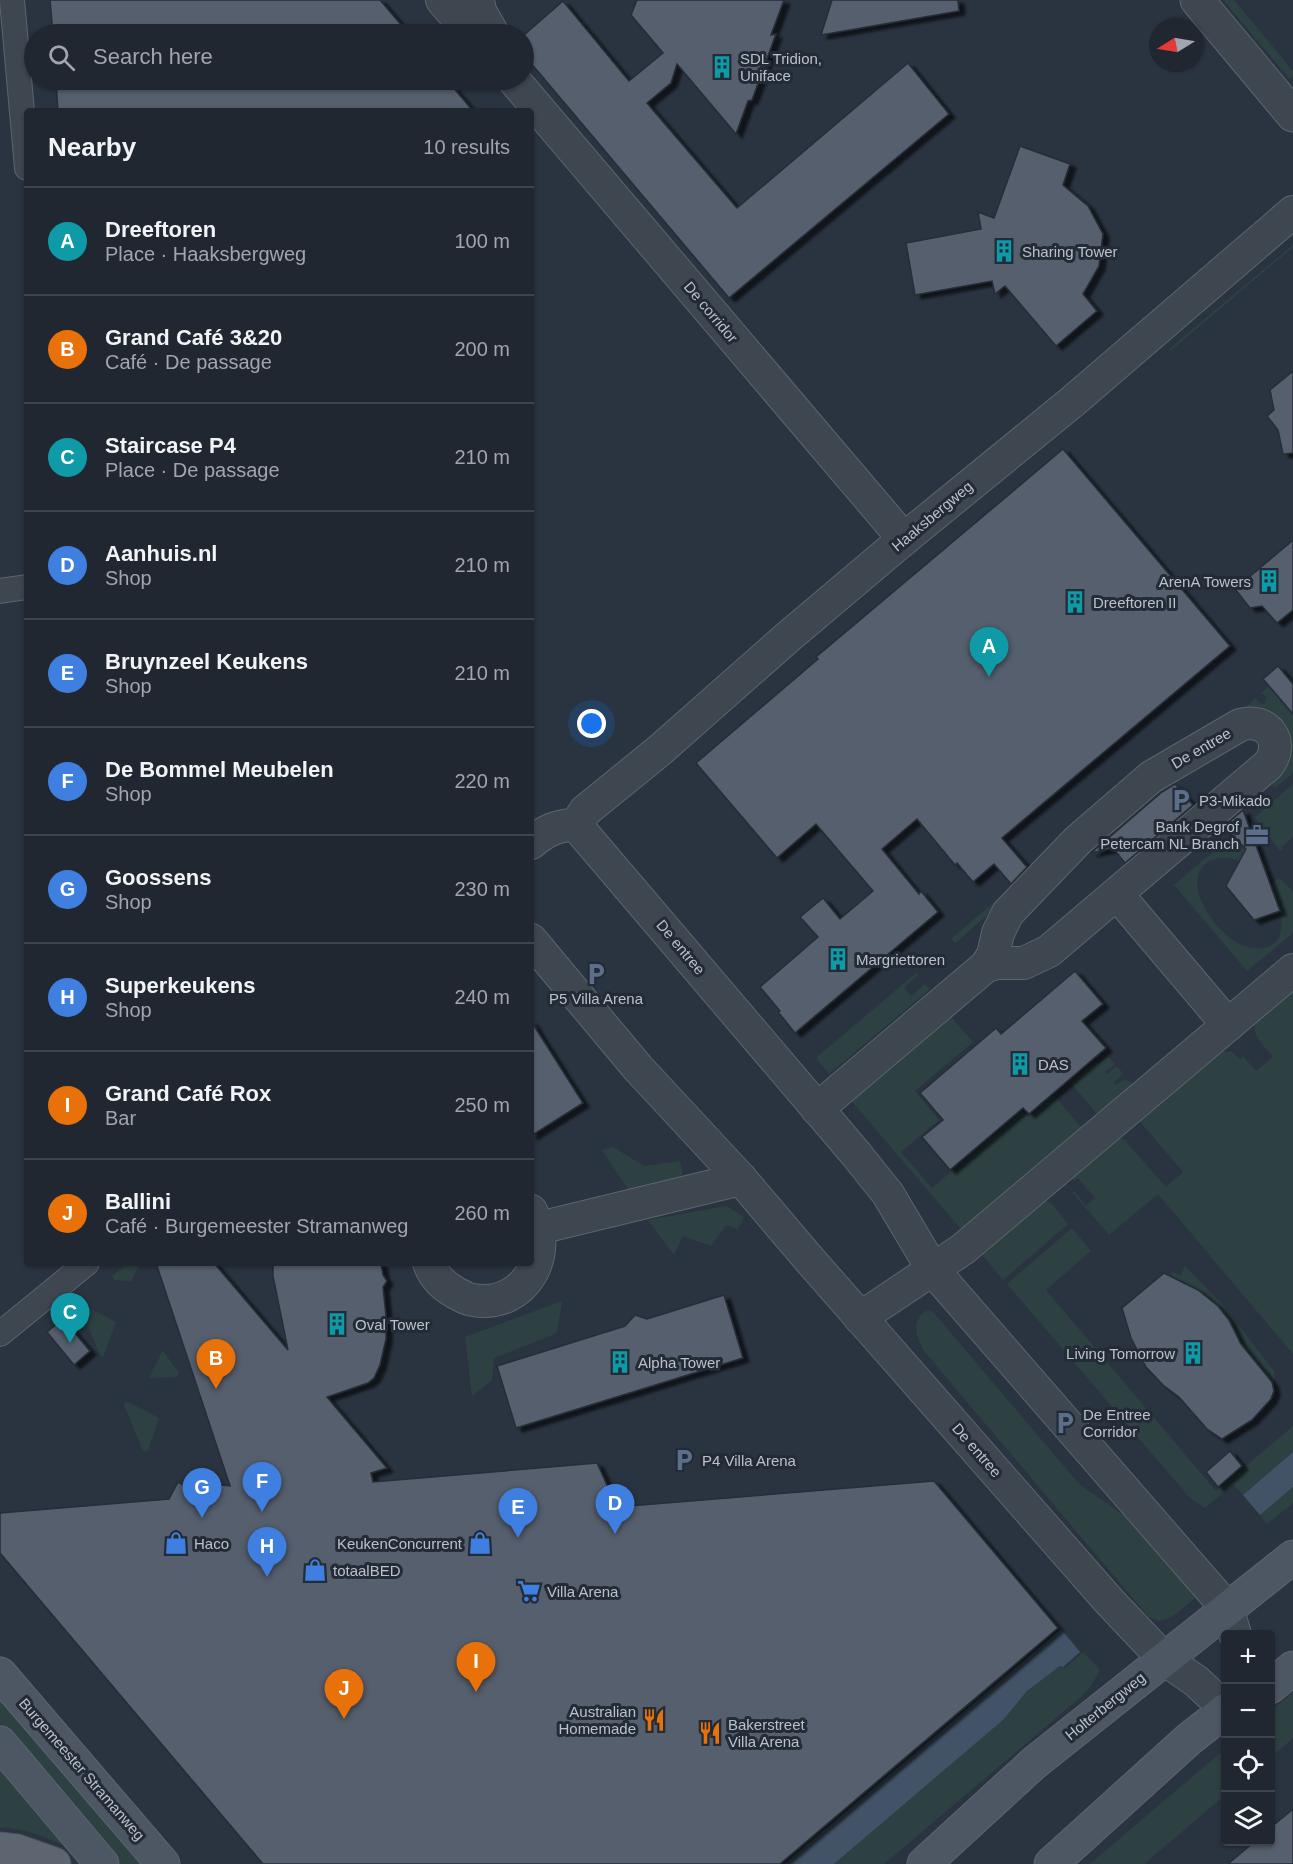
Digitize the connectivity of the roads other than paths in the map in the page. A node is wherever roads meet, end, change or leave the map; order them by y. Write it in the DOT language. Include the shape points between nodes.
graph roads {
  1 [pos="12,0"];
  2 [pos="442,0"];
  3 [pos="478,0"];
  4 [pos="1197,0"];
  5 [pos="462,24"];
  6 [pos="488,24"];
  7 [pos="525,90"];
  8 [pos="1293,115"];
  9 [pos="24,134"];
  10 [pos="1293,212"];
  11 [pos="904,539"];
  12 [pos="24,587"];
  13 [pos="0,591"];
  14 [pos="576,825"];
  15 [pos="534,841"];
  16 [pos="1117,894"];
  17 [pos="534,944"];
  18 [pos="986,966"];
  19 [pos="1293,970"];
  20 [pos="1228,1025"];
  21 [pos="817,1109"];
  22 [pos="741,1179"];
  23 [pos="535,1219"];
  24 [pos="83,1266"];
  25 [pos="430,1266"];
  26 [pos="933,1270"];
  27 [pos="860,1318"];
  28 [pos="0,1334"];
  29 [pos="1293,1557"];
  30 [pos="1231,1621"];
  31 [pos="1164,1659"];
  32 [pos="1293,1668"];
  33 [pos="0,1674"];
  34 [pos="1274,1684"];
  35 [pos="1221,1704"];
  36 [pos="1221,1713"];
  37 [pos="0,1743"];
  38 [pos="0,1849"];
  39 [pos="54,1864"];
  40 [pos="102,1864"];
  41 [pos="163,1864"];
  42 [pos="924,1864"];
  43 [pos="1051,1864"];
  1 -- 9 [label="street"];
  2 -- 5 [label="street"];
  3 -- 6 [label="street"];
  4 -- 8 [label="street"];
  7 -- 11 [label="street, De corridor"];
  10 -- 11 [label="street, Haaksbergweg" via="1072,402"];
  11 -- 14 [label="street, Haaksbergweg" via="585,811"];
  12 -- 13 [label="street"];
  14 -- 15 [label="street" via="549,829"];
  14 -- 21 [label="street, De entree"];
  16 -- 18 [label="street, De entree" via="1049,951 1023,963"];
  16 -- 18 [label="street, De entree" via="1269,765 1275,743 1267,729 1255,723 1240,725 1151,777 1078,840 1008,913"];
  16 -- 20 [label="street"];
  17 -- 22 [label="street, De entree" via="638,1068"];
  18 -- 21 [label="street, De entree"];
  19 -- 20 [label="street"];
  20 -- 26 [label="street"];
  21 -- 26 [label="street, De entree" via="888,1194"];
  22 -- 23 [label="street"];
  22 -- 27 [label="street, De entree"];
  23 -- 25 [label="street" via="540,1251 531,1276 503,1298 471,1300 444,1287"];
  24 -- 28 [label="street"];
  26 -- 27 [label="street"];
  26 -- 30 [label="street, De entree"];
  27 -- 31 [label="street, De entree"];
  29 -- 30 [label="main road, Holterbergweg"];
  30 -- 31 [label="main road, Holterbergweg"];
  31 -- 35 [label="street, De entree"];
  31 -- 42 [label="main road, Holterbergweg" via="1034,1763"];
  32 -- 34 [label="main road"];
  33 -- 41 [label="main road, Burgemeester Stramanweg"];
  36 -- 43 [label="main road"];
  37 -- 40 [label="main road"];
  38 -- 39 [label="main road"];
}
